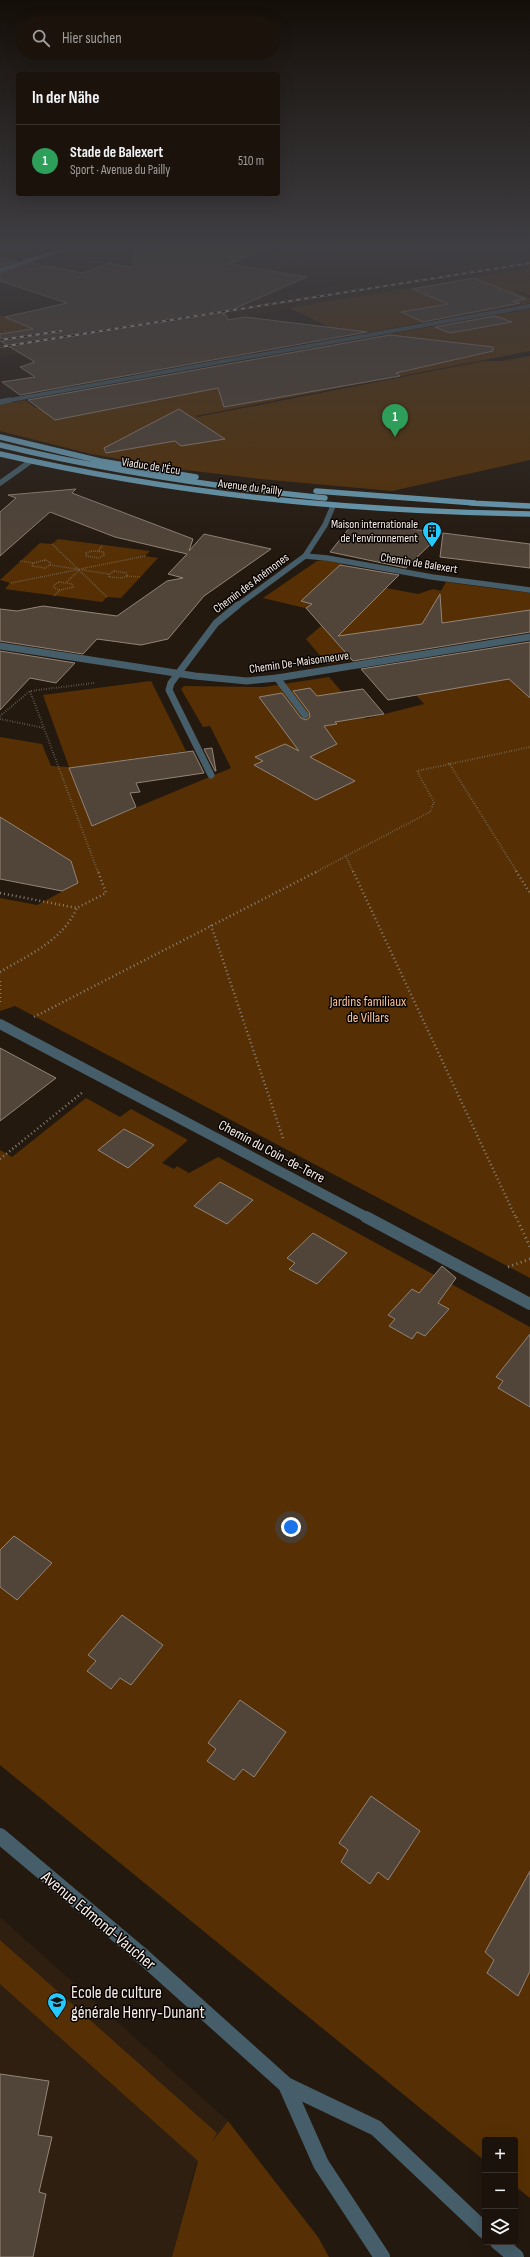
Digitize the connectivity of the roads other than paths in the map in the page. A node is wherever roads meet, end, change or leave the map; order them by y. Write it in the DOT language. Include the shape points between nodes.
graph roads {
  1 [pos="291,349"];
  2 [pos="0,402"];
  3 [pos="0,437"];
  4 [pos="0,446"];
  5 [pos="0,454"];
  6 [pos="31,461"];
  7 [pos="0,482"];
  8 [pos="300,496"];
  9 [pos="475,503"];
  10 [pos="333,506"];
  11 [pos="530,506"];
  12 [pos="502,513"];
  13 [pos="530,514"];
  14 [pos="305,556"];
  15 [pos="530,590"];
  16 [pos="530,637"];
  17 [pos="0,646"];
  18 [pos="177,674"];
  19 [pos="277,678"];
  20 [pos="306,715"];
  21 [pos="211,775"];
  22 [pos="0,1024"];
  23 [pos="530,1304"];
  24 [pos="0,1836"];
  25 [pos="286,2085"];
  26 [pos="482,2228"];
  27 [pos="502,2245"];
  28 [pos="382,2257"];
  29 [pos="516,2257"];
  1 -- 2 [label="street"];
  3 -- 9 [label="main road, Avenue du Pailly" via="100,461 193,476 309,491"];
  4 -- 8 [label="main road, Viaduc de l'Écu" via="142,476"];
  5 -- 6 [label="main road, Avenue du Pailly"];
  6 -- 7 [label="street"];
  6 -- 10 [label="main road, Avenue du Pailly" via="189,490"];
  8 -- 9 [label="main road, Avenue du Pailly"];
  8 -- 12 [label="main road, Avenue du Pailly"];
  9 -- 11 [label="main road, Avenue du Pailly"];
  10 -- 12 [label="main road, Avenue du Pailly"];
  10 -- 14 [label="street, Chemin des Anémones" via="325,525"];
  12 -- 13 [label="main road, Avenue du Pailly"];
  14 -- 15 [label="street, Chemin de Balexert"];
  14 -- 18 [label="street, Chemin des Anémones" via="229,611 216,623"];
  16 -- 19 [label="street, Chemin De-Maisonneuve"];
  17 -- 18 [label="street, Chemin De-Maisonneuve"];
  18 -- 19 [label="street, Chemin De-Maisonneuve" via="247,681"];
  18 -- 21 [label="street, Chemin des Anémones" via="169,690"];
  19 -- 20 [label="street"];
  22 -- 23 [label="street, Chemin du Coin-de-Terre"];
  24 -- 25 [label="street, Avenue Edmond-Vaucher" via="139,1953"];
  25 -- 26 [label="street, Avenue Edmond-Vaucher" via="376,2128"];
  25 -- 28 [label="street, Avenue Edmond-Vaucher" via="321,2164"];
  27 -- 29 [label="street"];
}
